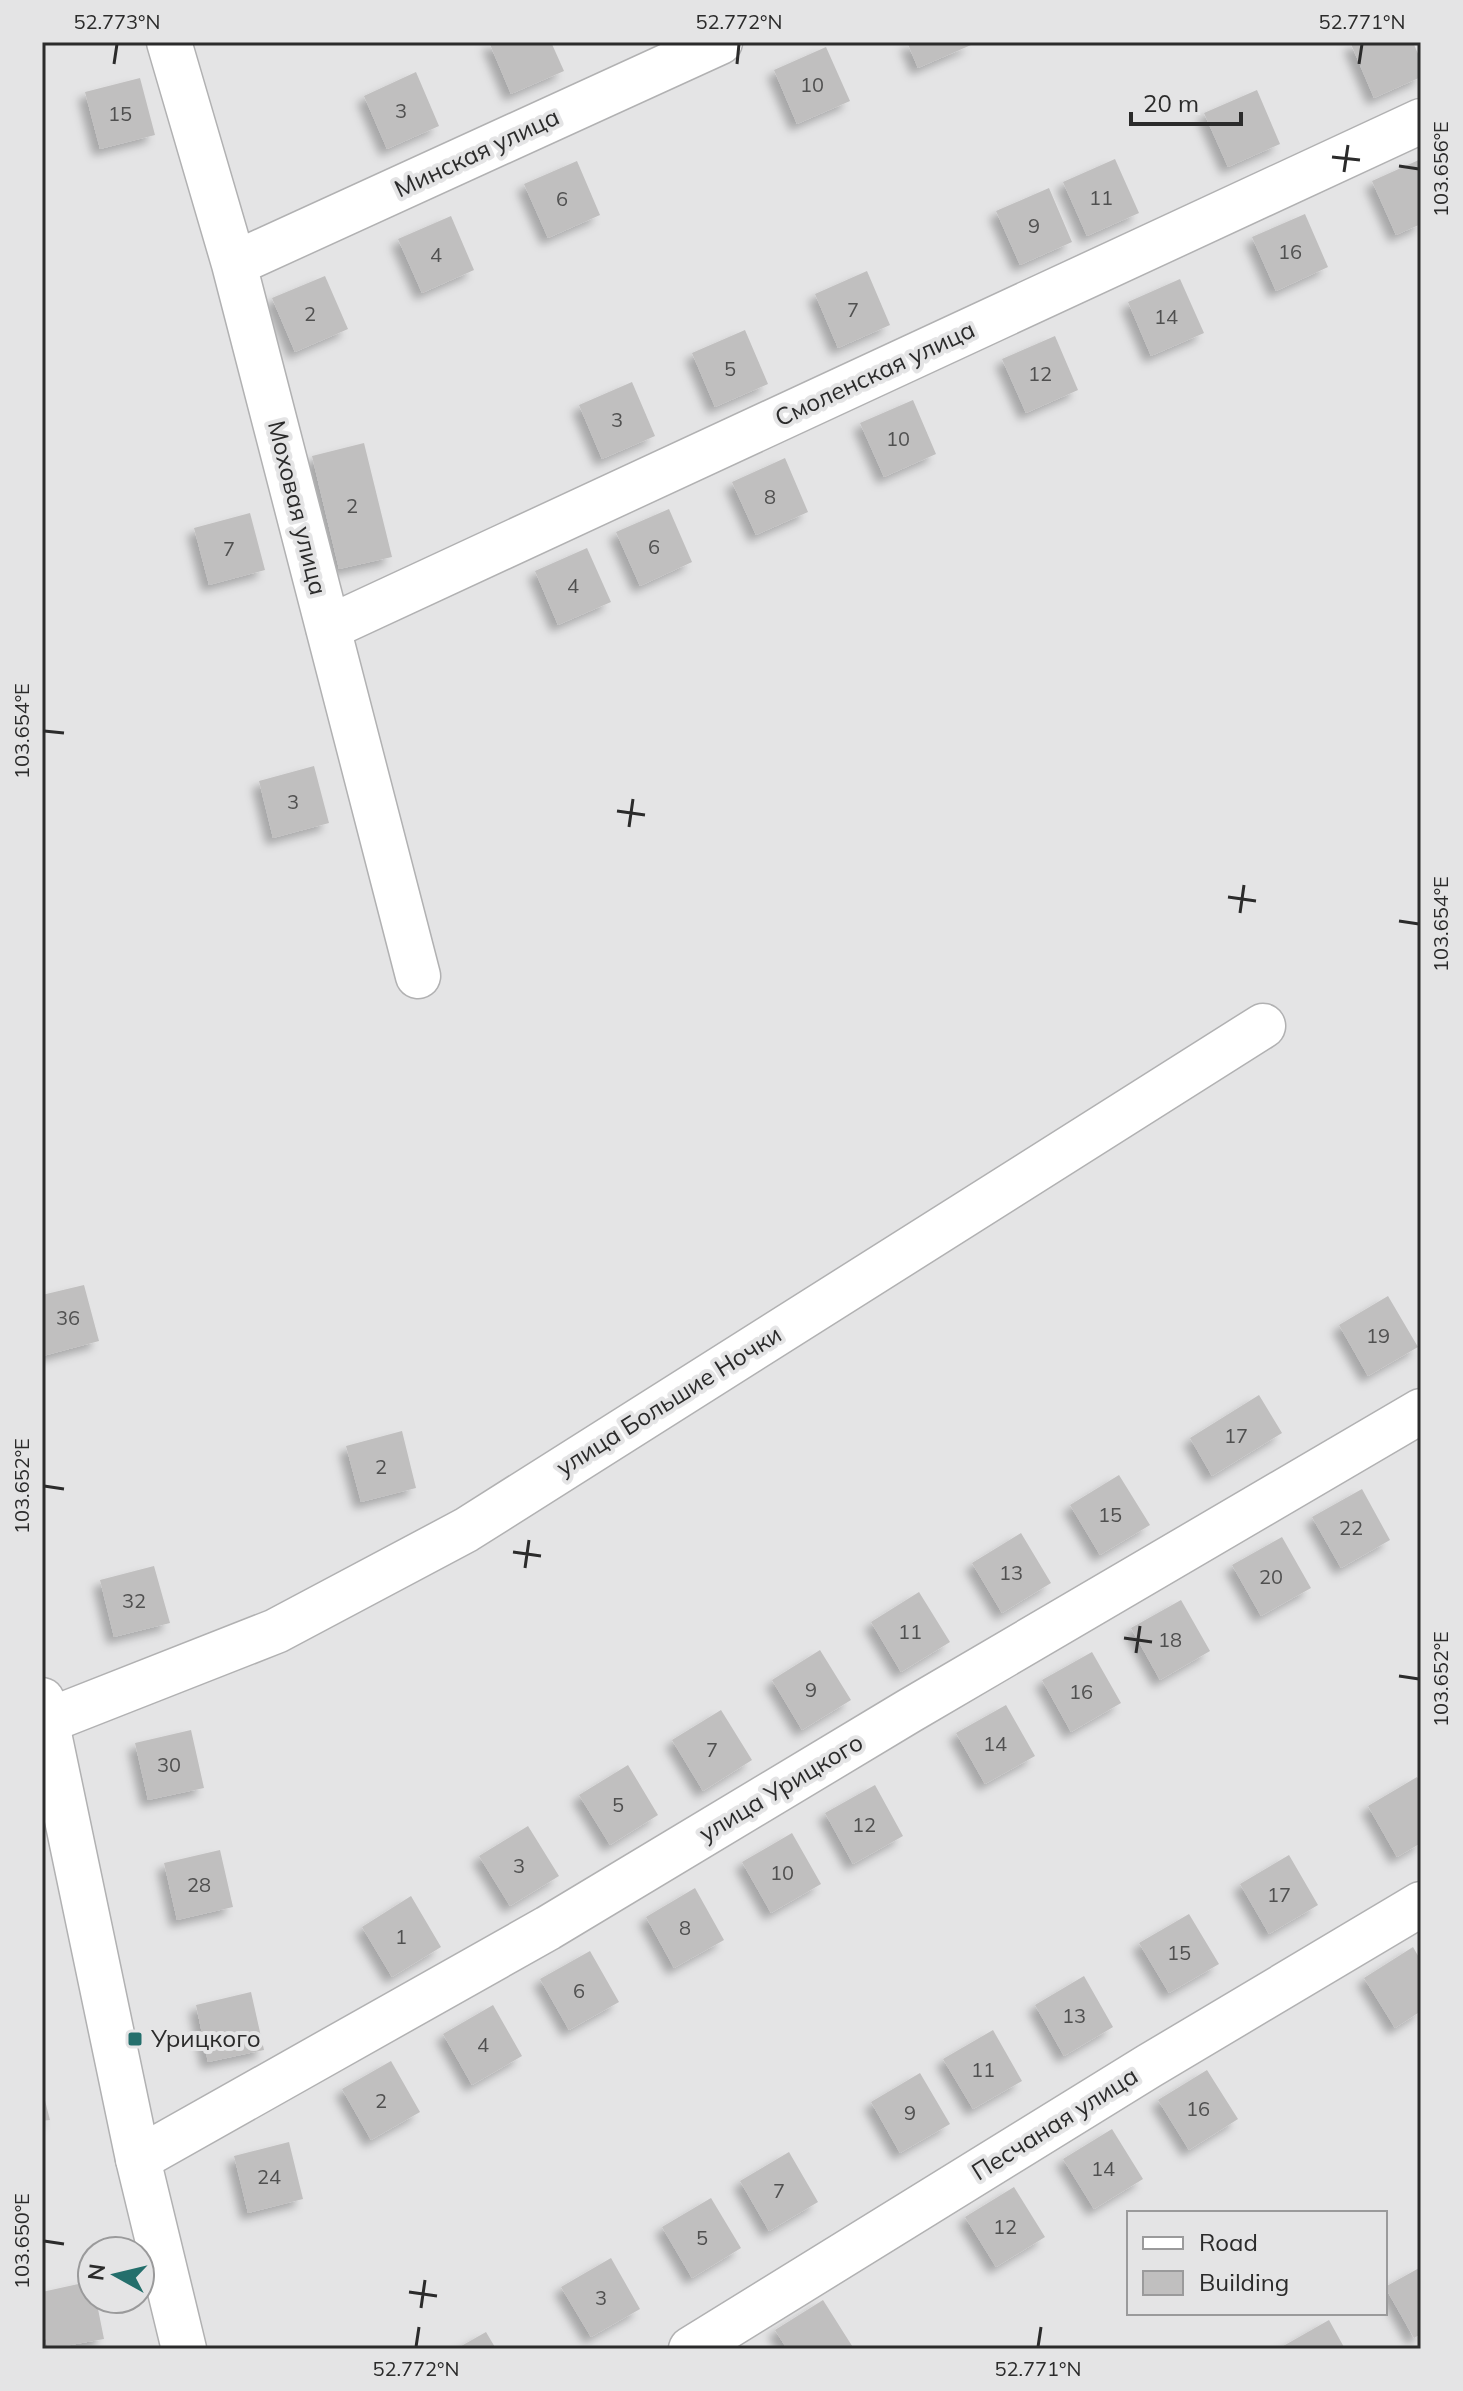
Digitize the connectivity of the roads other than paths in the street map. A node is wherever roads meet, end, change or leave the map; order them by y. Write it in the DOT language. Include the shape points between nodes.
graph roads {
  1 [pos="169,42"];
  2 [pos="720,42"];
  3 [pos="1421,121"];
  4 [pos="234,264"];
  5 [pos="328,628"];
  6 [pos="418,976"];
  7 [pos="1263,1026"];
  8 [pos="1421,1411"];
  9 [pos="44,1711"];
  10 [pos="1421,1904"];
  11 [pos="138,2159"];
  12 [pos="184,2349"];
  13 [pos="691,2349"];
  1 -- 4 [label="street, Моховая улица"];
  2 -- 4 [label="street, Минская улица"];
  3 -- 5 [label="street, Смоленская улица"];
  4 -- 5 [label="street, Моховая улица"];
  5 -- 6 [label="street, Моховая улица"];
  7 -- 9 [label="street, улица Большие Ночки" via="466,1530 276,1631"];
  8 -- 11 [label="street, улица Урицкого" via="548,1928"];
  9 -- 11 [label="street"];
  10 -- 13 [label="street, Песчаная улица"];
  11 -- 12 [label="street"];
}
